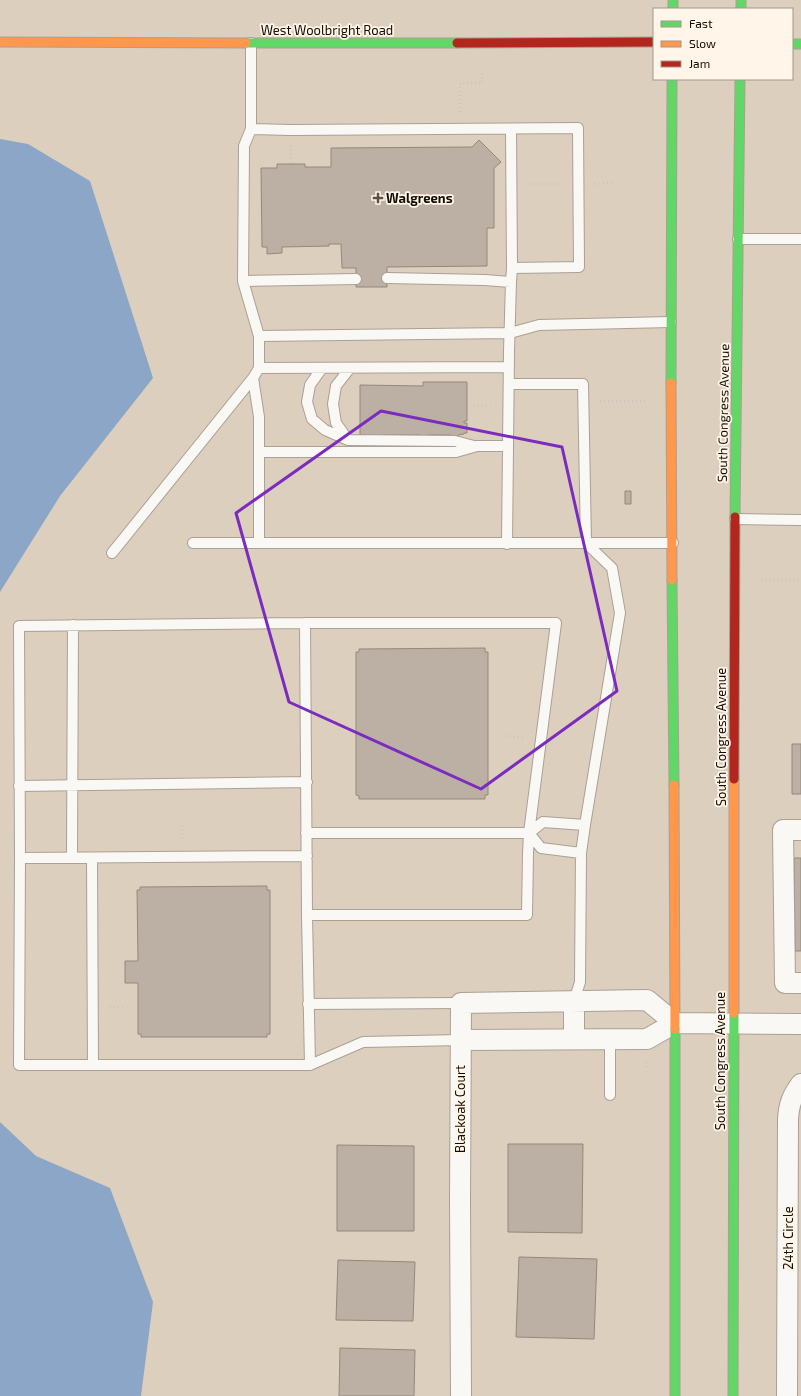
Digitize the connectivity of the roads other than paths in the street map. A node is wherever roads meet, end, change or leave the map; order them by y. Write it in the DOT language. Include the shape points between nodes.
graph roads {
  1 [pos="0,42"];
  2 [pos="653,42"];
  3 [pos="251,43"];
  4 [pos="672,80"];
  5 [pos="740,80"];
  6 [pos="251,129"];
  7 [pos="511,129"];
  8 [pos="738,239"];
  9 [pos="801,239"];
  10 [pos="512,268"];
  11 [pos="388,278"];
  12 [pos="356,279"];
  13 [pos="243,281"];
  14 [pos="511,282"];
  15 [pos="671,322"];
  16 [pos="510,333"];
  17 [pos="259,336"];
  18 [pos="509,367"];
  19 [pos="259,368"];
  20 [pos="322,368"];
  21 [pos="350,368"];
  22 [pos="253,378"];
  23 [pos="509,384"];
  24 [pos="348,440"];
  25 [pos="477,446"];
  26 [pos="508,446"];
  27 [pos="259,452"];
  28 [pos="736,519"];
  29 [pos="801,520"];
  30 [pos="259,543"];
  31 [pos="586,543"];
  32 [pos="673,543"];
  33 [pos="193,544"];
  34 [pos="507,544"];
  35 [pos="112,552"];
  36 [pos="305,623"];
  37 [pos="73,625"];
  38 [pos="306,782"];
  39 [pos="19,786"];
  40 [pos="73,786"];
  41 [pos="585,824"];
  42 [pos="801,830"];
  43 [pos="306,833"];
  44 [pos="529,833"];
  45 [pos="582,853"];
  46 [pos="307,856"];
  47 [pos="20,858"];
  48 [pos="72,858"];
  49 [pos="92,858"];
  50 [pos="307,915"];
  51 [pos="801,983"];
  52 [pos="574,1001"];
  53 [pos="461,1003"];
  54 [pos="308,1004"];
  55 [pos="675,1023"];
  56 [pos="733,1024"];
  57 [pos="801,1024"];
  58 [pos="574,1039"];
  59 [pos="610,1039"];
  60 [pos="461,1040"];
  61 [pos="93,1065"];
  62 [pos="310,1065"];
  63 [pos="801,1084"];
  64 [pos="610,1095"];
  65 [pos="461,1396"];
  66 [pos="675,1396"];
  67 [pos="733,1396"];
  68 [pos="787,1396"];
  1 -- 3 [label="main road, West Woolbright Road"];
  2 -- 3 [label="main road, West Woolbright Road"];
  3 -- 6 [label="lane"];
  4 -- 15 [label="main road"];
  5 -- 8 [label="main road, South Congress Avenue"];
  6 -- 7 [label="lane"];
  6 -- 13 [label="lane" via="244,146"];
  7 -- 10 [label="lane"];
  7 -- 10 [label="lane" via="578,128 579,267"];
  8 -- 9 [label="lane"];
  8 -- 28 [label="main road, South Congress Avenue"];
  10 -- 14 [label="lane"];
  11 -- 14 [label="lane"];
  12 -- 13 [label="lane"];
  13 -- 17 [label="lane"];
  14 -- 16 [label="lane"];
  15 -- 16 [label="lane" via="539,325"];
  15 -- 32 [label="main road"];
  16 -- 17 [label="lane"];
  16 -- 18 [label="lane"];
  17 -- 19 [label="lane"];
  18 -- 21 [label="lane"];
  18 -- 23 [label="lane"];
  19 -- 20 [label="lane"];
  19 -- 22 [label="lane"];
  20 -- 21 [label="lane"];
  20 -- 24 [label="lane" via="310,386 307,402 312,419 325,430"];
  21 -- 24 [label="lane" via="336,386 333,404 336,423"];
  22 -- 27 [label="lane" via="259,417"];
  22 -- 35 [label="lane"];
  23 -- 26 [label="lane"];
  23 -- 31 [label="lane" via="583,384"];
  24 -- 25 [label="lane" via="455,441"];
  25 -- 26 [label="lane"];
  25 -- 27 [label="lane" via="456,452"];
  26 -- 34 [label="lane"];
  27 -- 30 [label="lane"];
  28 -- 29 [label="lane"];
  28 -- 56 [label="main road, South Congress Avenue"];
  30 -- 33 [label="lane"];
  30 -- 34 [label="lane"];
  31 -- 32 [label="lane"];
  31 -- 34 [label="lane"];
  31 -- 41 [label="lane" via="612,568 620,613"];
  32 -- 55 [label="main road"];
  36 -- 37 [label="lane"];
  36 -- 38 [label="lane"];
  36 -- 44 [label="lane" via="556,624"];
  37 -- 39 [label="lane" via="19,626"];
  37 -- 40 [label="lane"];
  38 -- 40 [label="lane"];
  38 -- 43 [label="lane"];
  39 -- 40 [label="lane"];
  39 -- 47 [label="lane"];
  40 -- 48 [label="lane"];
  41 -- 44 [label="lane" via="543,822"];
  41 -- 45 [label="lane"];
  42 -- 51 [label="street" via="783,830 785,984"];
  43 -- 44 [label="lane"];
  43 -- 46 [label="lane"];
  44 -- 45 [label="lane" via="541,848"];
  44 -- 50 [label="lane" via="527,915"];
  45 -- 52 [label="lane" via="580,982"];
  46 -- 49 [label="lane"];
  46 -- 50 [label="lane"];
  47 -- 48 [label="lane"];
  47 -- 61 [label="lane" via="19,1065"];
  48 -- 49 [label="lane"];
  49 -- 61 [label="lane"];
  50 -- 54 [label="lane"];
  52 -- 53 [label="street"];
  52 -- 55 [label="street" via="647,1000"];
  52 -- 58 [label="street"];
  53 -- 54 [label="lane"];
  53 -- 60 [label="street, Blackoak Court"];
  54 -- 62 [label="lane"];
  55 -- 56 [label="street"];
  55 -- 59 [label="street" via="647,1039"];
  55 -- 66 [label="main road"];
  56 -- 57 [label="street"];
  56 -- 67 [label="main road, South Congress Avenue"];
  58 -- 59 [label="street"];
  58 -- 60 [label="street"];
  59 -- 64 [label="lane"];
  60 -- 62 [label="lane" via="363,1042"];
  60 -- 65 [label="street, Blackoak Court"];
  61 -- 62 [label="lane"];
  63 -- 68 [label="street, 24th Circle" via="789,1105 788,1118"];
}
